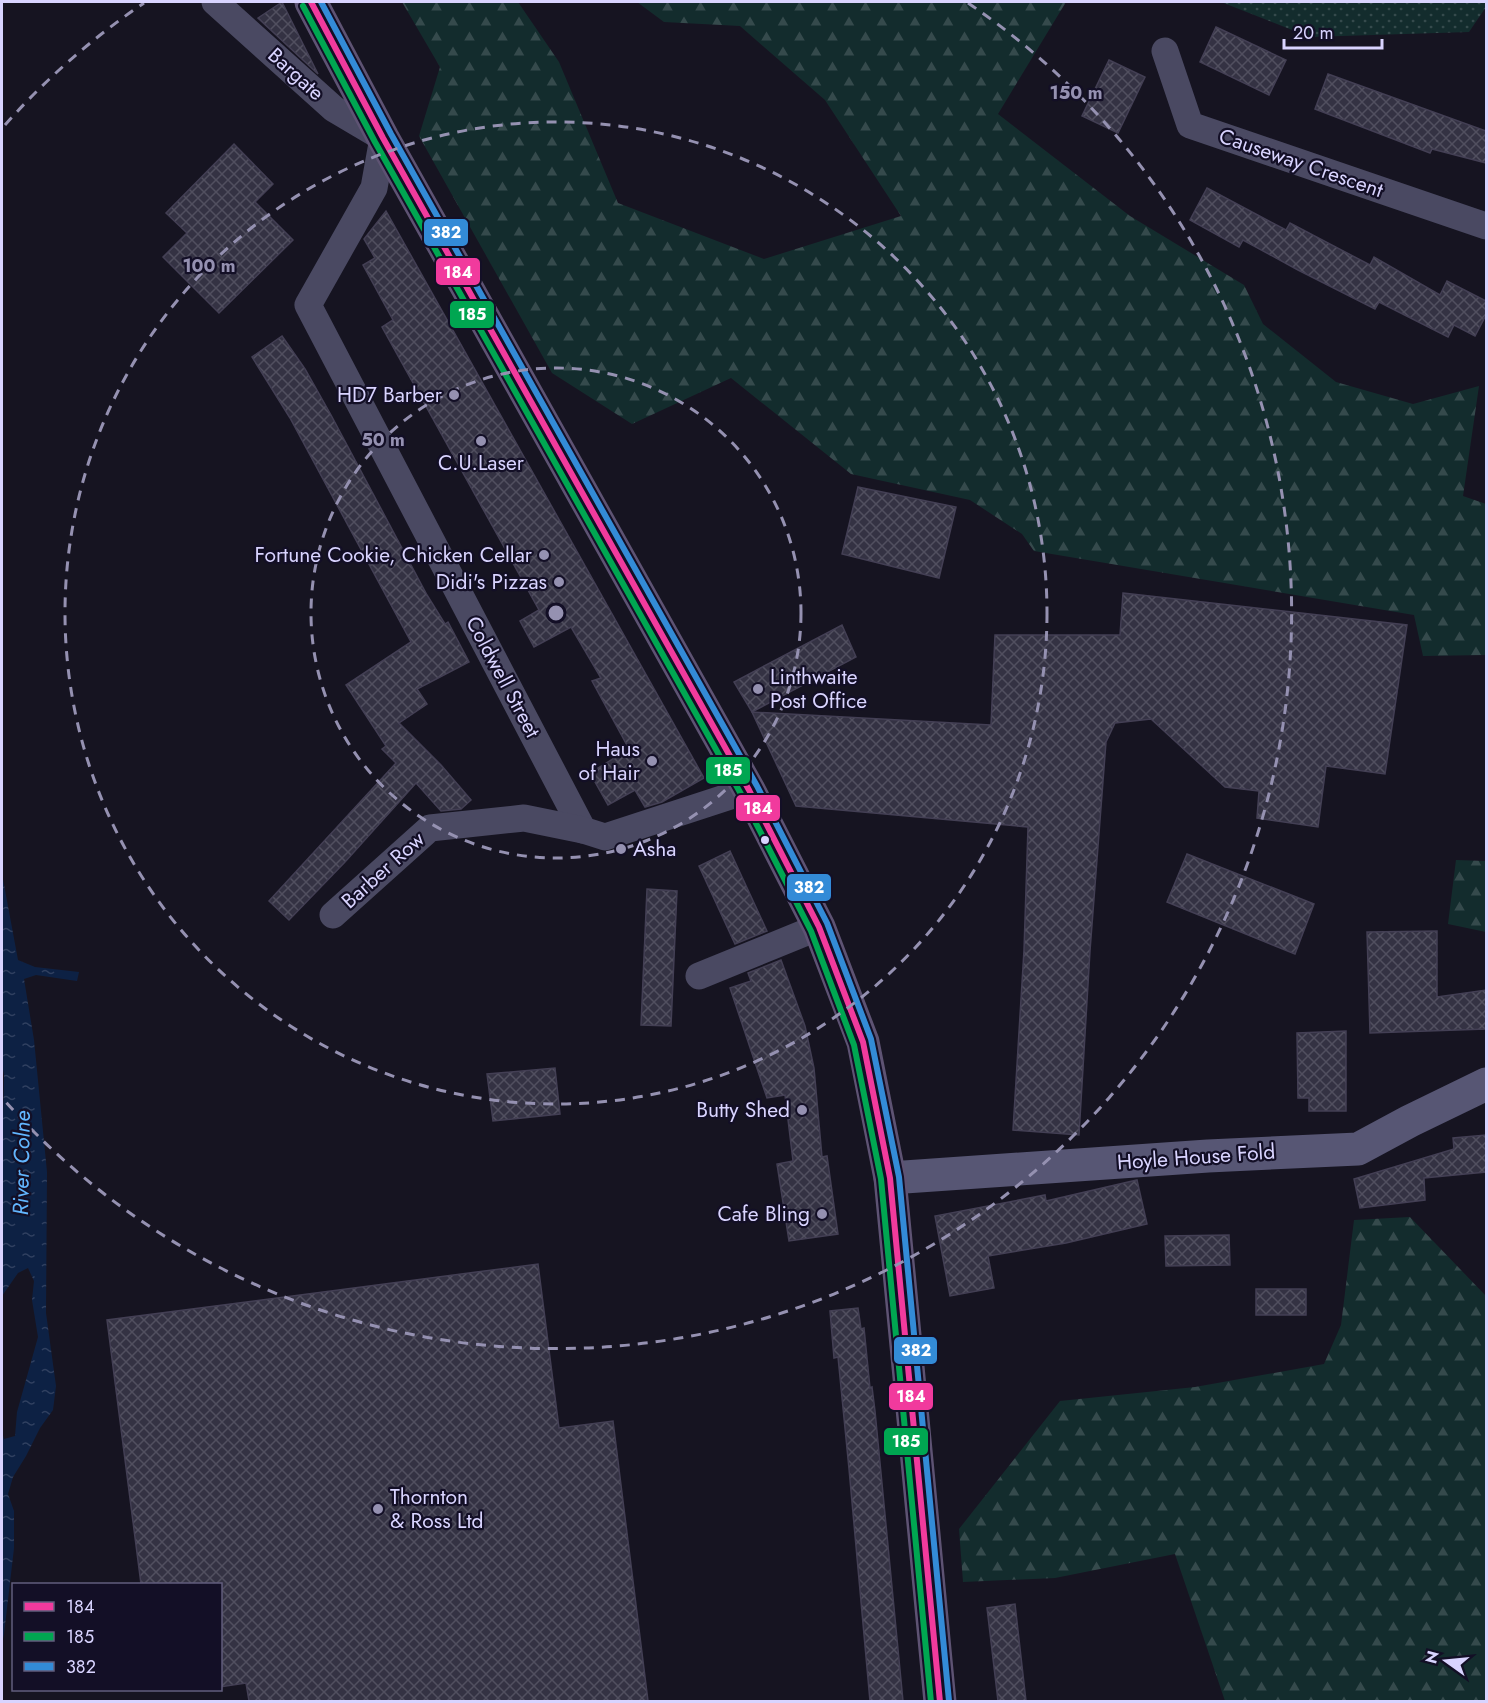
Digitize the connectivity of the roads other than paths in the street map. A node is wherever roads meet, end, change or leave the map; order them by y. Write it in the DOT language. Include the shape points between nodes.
graph roads {
  1 [pos="215,2"];
  2 [pos="311,2"];
  3 [pos="1165,51"];
  4 [pos="383,138"];
  5 [pos="1486,226"];
  6 [pos="749,790"];
  7 [pos="583,830"];
  8 [pos="333,915"];
  9 [pos="819,927"];
  10 [pos="699,975"];
  11 [pos="1486,1084"];
  12 [pos="890,1178"];
  13 [pos="940,1701"];
  1 -- 4 [label="street, Bargate" via="334,109"];
  2 -- 4 [label="main road"];
  3 -- 5 [label="street, Causeway Crescent" via="1190,125"];
  4 -- 6 [label="main road"];
  4 -- 7 [label="street, Coldwell Street" via="374,188 308,305"];
  6 -- 7 [label="street, Barber Row" via="605,837"];
  6 -- 9 [label="main road"];
  7 -- 8 [label="street, Barber Row" via="524,818 430,828"];
  9 -- 10 [label="street"];
  9 -- 12 [label="main road" via="863,1042"];
  11 -- 12 [label="street, Hoyle House Fold" via="1358,1149"];
  12 -- 13 [label="main road"];
}
